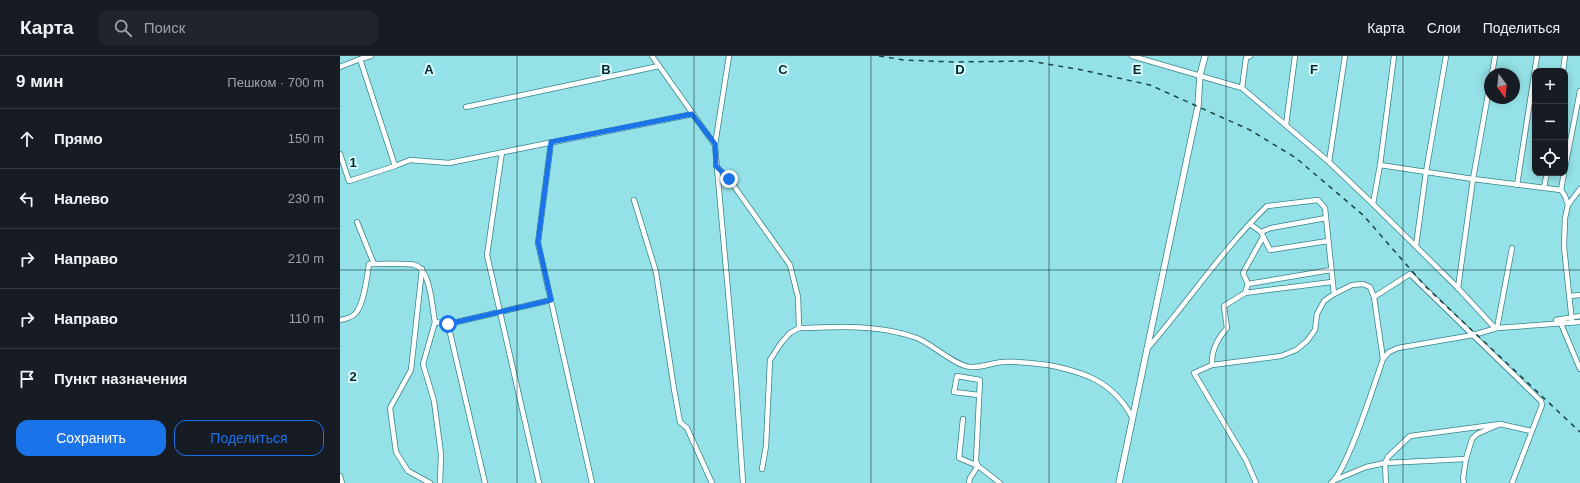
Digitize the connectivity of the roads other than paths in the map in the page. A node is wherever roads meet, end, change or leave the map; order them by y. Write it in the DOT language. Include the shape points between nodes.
graph roads {
  1 [pos="371,56"];
  2 [pos="652,56"];
  3 [pos="729,56"];
  4 [pos="1132,56"];
  5 [pos="1205,56"];
  6 [pos="1250,56"];
  7 [pos="1295,56"];
  8 [pos="1344,56"];
  9 [pos="1394,56"];
  10 [pos="1446,56"];
  11 [pos="1495,56"];
  12 [pos="1536,56"];
  13 [pos="1565,56"];
  14 [pos="360,59"];
  15 [pos="658,66"];
  16 [pos="340,67"];
  17 [pos="1493,68"];
  18 [pos="1563,68"];
  19 [pos="1200,75"];
  20 [pos="1242,88"];
  21 [pos="1580,92"];
  22 [pos="1486,104"];
  23 [pos="466,107"];
  24 [pos="692,114"];
  25 [pos="1286,126"];
  26 [pos="551,142"];
  27 [pos="715,144"];
  28 [pos="502,152"];
  29 [pos="1568,153"];
  30 [pos="340,157"];
  31 [pos="1329,162"];
  32 [pos="1380,164"];
  33 [pos="395,166"];
  34 [pos="716,166"];
  35 [pos="1426,172"];
  36 [pos="1546,176"];
  37 [pos="1563,176"];
  38 [pos="1474,179"];
  39 [pos="1517,185"];
  40 [pos="1544,187"];
  41 [pos="1580,189"];
  42 [pos="1561,190"];
  43 [pos="634,200"];
  44 [pos="1373,204"];
  45 [pos="1568,205"];
  46 [pos="1326,218"];
  47 [pos="357,222"];
  48 [pos="1250,224"];
  49 [pos="1261,232"];
  50 [pos="1263,237"];
  51 [pos="1328,241"];
  52 [pos="1416,246"];
  53 [pos="1512,248"];
  54 [pos="374,264"];
  55 [pos="422,269"];
  56 [pos="1331,270"];
  57 [pos="1332,282"];
  58 [pos="1248,284"];
  59 [pos="1458,288"];
  60 [pos="1245,293"];
  61 [pos="1334,294"];
  62 [pos="1580,295"];
  63 [pos="1570,296"];
  64 [pos="1374,297"];
  65 [pos="551,300"];
  66 [pos="500,312"];
  67 [pos="1580,316"];
  68 [pos="340,320"];
  69 [pos="1572,320"];
  70 [pos="434,322"];
  71 [pos="1559,322"];
  72 [pos="1580,322"];
  73 [pos="448,324"];
  74 [pos="799,328"];
  75 [pos="1497,328"];
  76 [pos="1473,335"];
  77 [pos="1146,351"];
  78 [pos="1382,358"];
  79 [pos="1212,365"];
  80 [pos="1580,369"];
  81 [pos="979,395"];
  82 [pos="1132,417"];
  83 [pos="963,419"];
  84 [pos="1500,424"];
  85 [pos="1531,431"];
  86 [pos="1466,459"];
  87 [pos="1385,463"];
  88 [pos="978,466"];
  89 [pos="762,469"];
  90 [pos="340,476"];
  91 [pos="1333,482"];
  92 [pos="342,483"];
  93 [pos="430,483"];
  94 [pos="440,483"];
  95 [pos="485,483"];
  96 [pos="539,483"];
  97 [pos="592,483"];
  98 [pos="712,483"];
  99 [pos="743,483"];
  100 [pos="969,483"];
  101 [pos="1000,483"];
  102 [pos="1119,483"];
  103 [pos="1256,483"];
  104 [pos="1386,483"];
  105 [pos="1464,483"];
  106 [pos="1512,483"];
  1 -- 14 [label="street"];
  2 -- 15 [label="street"];
  3 -- 27 [label="street"];
  4 -- 19 [label="street"];
  5 -- 19 [label="street"];
  6 -- 20 [label="street" via="1246,58"];
  7 -- 25 [label="street"];
  8 -- 31 [label="street"];
  9 -- 32 [label="street"];
  10 -- 35 [label="street"];
  11 -- 17 [label="street"];
  12 -- 39 [label="street"];
  13 -- 18 [label="street"];
  14 -- 16 [label="street"];
  14 -- 33 [label="street"];
  15 -- 23 [label="street"];
  15 -- 24 [label="street"];
  19 -- 20 [label="street"];
  19 -- 77 [label="street" via="1198,106"];
  20 -- 25 [label="street"];
  21 -- 29 [label="street"];
  22 -- 38 [label="street"];
  24 -- 26 [label="street"];
  24 -- 27 [label="street"];
  25 -- 31 [label="street"];
  26 -- 28 [label="street"];
  26 -- 65 [label="street" via="538,242"];
  27 -- 34 [label="street"];
  28 -- 33 [label="street" via="449,163 410,160"];
  28 -- 66 [label="street" via="487,255"];
  30 -- 33 [label="street" via="349,181"];
  31 -- 44 [label="street"];
  32 -- 35 [label="street"];
  32 -- 44 [label="street"];
  34 -- 74 [label="street" via="729,179 790,265 798,297"];
  34 -- 99 [label="street"];
  35 -- 38 [label="street"];
  35 -- 52 [label="street"];
  36 -- 40 [label="street"];
  37 -- 42 [label="street"];
  38 -- 39 [label="street"];
  38 -- 59 [label="street"];
  39 -- 40 [label="street"];
  40 -- 42 [label="street"];
  41 -- 45 [label="street"];
  42 -- 45 [label="street"];
  43 -- 98 [label="street" via="656,272 680,422 687,428"];
  44 -- 52 [label="street"];
  45 -- 63 [label="street" via="1564,247"];
  46 -- 48 [label="street" via="1324,208 1318,200 1267,206"];
  46 -- 49 [label="street"];
  46 -- 51 [label="street"];
  47 -- 54 [label="street"];
  48 -- 49 [label="street"];
  48 -- 77 [label="street"];
  49 -- 50 [label="street"];
  50 -- 51 [label="street" via="1270,250"];
  50 -- 58 [label="street" via="1243,273"];
  51 -- 56 [label="street"];
  52 -- 59 [label="street"];
  53 -- 75 [label="street"];
  54 -- 55 [label="street" via="415,265"];
  54 -- 68 [label="street" via="369,264 366,285 355,314"];
  55 -- 70 [label="street" via="428,282"];
  55 -- 93 [label="street" via="411,370 390,408 396,452 408,471"];
  56 -- 57 [label="street"];
  56 -- 58 [label="street"];
  57 -- 60 [label="street"];
  57 -- 61 [label="street"];
  58 -- 60 [label="street"];
  59 -- 75 [label="street"];
  60 -- 79 [label="street" via="1224,306 1227,328 1217,338 1211,358"];
  61 -- 64 [label="street" via="1352,285 1363,284 1370,287"];
  61 -- 79 [label="street" via="1324,301 1317,314 1315,330 1296,350 1281,356"];
  62 -- 63 [label="street"];
  63 -- 69 [label="street"];
  64 -- 76 [label="street" via="1410,274"];
  64 -- 78 [label="street"];
  65 -- 66 [label="street"];
  65 -- 97 [label="street"];
  66 -- 73 [label="street"];
  66 -- 96 [label="street"];
  67 -- 69 [label="street"];
  69 -- 71 [label="street"];
  69 -- 72 [label="street"];
  70 -- 73 [label="street"];
  70 -- 94 [label="street" via="423,364 434,401 442,454"];
  71 -- 75 [label="street"];
  71 -- 80 [label="street"];
  73 -- 95 [label="street"];
  74 -- 82 [label="street" via="855,327 895,330 918,338 969,367 1003,362 1030,362 1072,370 1092,377 1109,389 1126,405"];
  74 -- 89 [label="street" via="790,333 770,360 766,446"];
  75 -- 76 [label="street"];
  76 -- 78 [label="street" via="1398,348"];
  76 -- 85 [label="street" via="1541,401 1542,406"];
  77 -- 82 [label="street"];
  78 -- 91 [label="street" via="1359,426 1340,472"];
  79 -- 103 [label="street" via="1194,374 1246,460"];
  81 -- 81 [label="street" via="980,380 957,376 954,392"];
  81 -- 88 [label="street" via="976,461"];
  82 -- 102 [label="street"];
  83 -- 88 [label="street" via="958,458"];
  84 -- 85 [label="street"];
  84 -- 86 [label="street" via="1477,434 1472,440"];
  84 -- 87 [label="street" via="1410,436"];
  85 -- 106 [label="street"];
  86 -- 87 [label="street"];
  86 -- 105 [label="street"];
  87 -- 91 [label="street" via="1366,467"];
  87 -- 104 [label="street"];
  88 -- 100 [label="street"];
  88 -- 101 [label="street"];
  90 -- 92 [label="street"];
}
